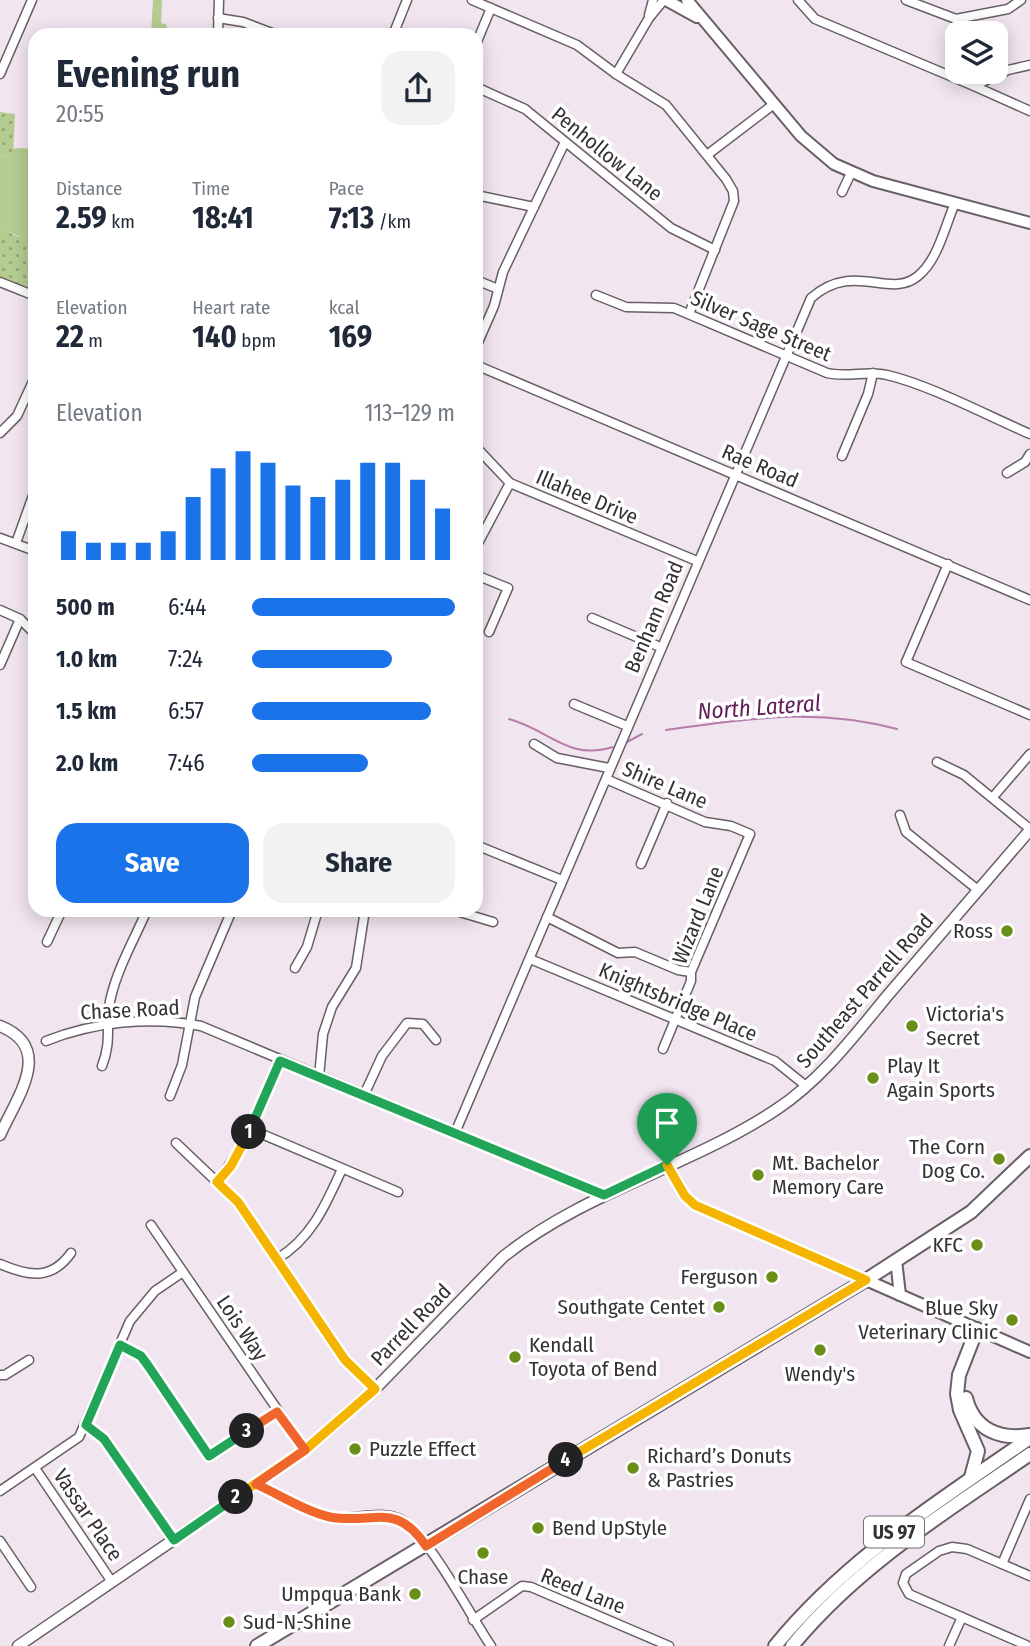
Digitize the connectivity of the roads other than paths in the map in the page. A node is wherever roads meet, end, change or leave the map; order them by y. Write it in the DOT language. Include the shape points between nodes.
graph roads {
  1 [pos="32,0"];
  2 [pos="219,0"];
  3 [pos="407,0"];
  4 [pos="472,0"];
  5 [pos="653,0"];
  6 [pos="665,0"];
  7 [pos="687,0"];
  8 [pos="798,0"];
  9 [pos="906,0"];
  10 [pos="1021,0"];
  11 [pos="491,8"];
  12 [pos="218,18"];
  13 [pos="649,18"];
  14 [pos="700,19"];
  15 [pos="218,28"];
  16 [pos="259,28"];
  17 [pos="396,28"];
  18 [pos="483,28"];
  19 [pos="1030,65"];
  20 [pos="0,74"];
  21 [pos="616,74"];
  22 [pos="974,86"];
  23 [pos="483,90"];
  24 [pos="775,104"];
  25 [pos="1030,111"];
  26 [pos="565,142"];
  27 [pos="707,155"];
  28 [pos="851,173"];
  29 [pos="842,192"];
  30 [pos="483,197"];
  31 [pos="955,203"];
  32 [pos="534,208"];
  33 [pos="1030,223"];
  34 [pos="715,250"];
  35 [pos="0,282"];
  36 [pos="483,283"];
  37 [pos="498,289"];
  38 [pos="28,293"];
  39 [pos="596,295"];
  40 [pos="688,314"];
  41 [pos="483,329"];
  42 [pos="785,355"];
  43 [pos="483,368"];
  44 [pos="873,373"];
  45 [pos="28,392"];
  46 [pos="0,433"];
  47 [pos="1030,434"];
  48 [pos="483,454"];
  49 [pos="1030,454"];
  50 [pos="842,456"];
  51 [pos="1007,473"];
  52 [pos="734,474"];
  53 [pos="510,483"];
  54 [pos="28,510"];
  55 [pos="483,534"];
  56 [pos="0,538"];
  57 [pos="16,543"];
  58 [pos="28,548"];
  59 [pos="697,561"];
  60 [pos="948,564"];
  61 [pos="483,578"];
  62 [pos="1030,600"];
  63 [pos="0,610"];
  64 [pos="20,618"];
  65 [pos="592,618"];
  66 [pos="28,627"];
  67 [pos="489,632"];
  68 [pos="660,647"];
  69 [pos="0,665"];
  70 [pos="575,704"];
  71 [pos="1030,715"];
  72 [pos="627,726"];
  73 [pos="534,744"];
  74 [pos="1030,754"];
  75 [pos="937,762"];
  76 [pos="609,768"];
  77 [pos="606,779"];
  78 [pos="993,797"];
  79 [pos="667,803"];
  80 [pos="900,815"];
  81 [pos="1030,830"];
  82 [pos="750,834"];
  83 [pos="483,848"];
  84 [pos="641,864"];
  85 [pos="562,880"];
  86 [pos="978,890"];
  87 [pos="59,917"];
  88 [pos="144,917"];
  89 [pos="229,917"];
  90 [pos="316,917"];
  91 [pos="364,917"];
  92 [pos="476,917"];
  93 [pos="547,917"];
  94 [pos="493,922"];
  95 [pos="47,942"];
  96 [pos="530,959"];
  97 [pos="295,968"];
  98 [pos="691,972"];
  99 [pos="675,1020"];
  100 [pos="190,1024"];
  101 [pos="0,1026"];
  102 [pos="110,1026"];
  103 [pos="436,1040"];
  104 [pos="46,1041"];
  105 [pos="663,1049"];
  106 [pos="280,1061"];
  107 [pos="102,1066"];
  108 [pos="319,1077"];
  109 [pos="806,1086"];
  110 [pos="364,1095"];
  111 [pos="170,1096"];
  112 [pos="250,1129"];
  113 [pos="454,1133"];
  114 [pos="0,1135"];
  115 [pos="176,1143"];
  116 [pos="1030,1156"];
  117 [pos="667,1165"];
  118 [pos="342,1169"];
  119 [pos="217,1182"];
  120 [pos="398,1192"];
  121 [pos="604,1195"];
  122 [pos="151,1224"];
  123 [pos="71,1253"];
  124 [pos="277,1259"];
  125 [pos="896,1260"];
  126 [pos="0,1264"];
  127 [pos="183,1272"];
  128 [pos="866,1280"];
  129 [pos="900,1295"];
  130 [pos="981,1330"];
  131 [pos="120,1345"];
  132 [pos="1030,1352"];
  133 [pos="29,1360"];
  134 [pos="0,1374"];
  135 [pos="375,1389"];
  136 [pos="277,1412"];
  137 [pos="86,1425"];
  138 [pos="1030,1437"];
  139 [pos="305,1450"];
  140 [pos="1030,1454"];
  141 [pos="35,1468"];
  142 [pos="969,1480"];
  143 [pos="256,1484"];
  144 [pos="0,1491"];
  145 [pos="1030,1499"];
  146 [pos="174,1540"];
  147 [pos="0,1541"];
  148 [pos="426,1546"];
  149 [pos="1002,1564"];
  150 [pos="1030,1576"];
  151 [pos="113,1582"];
  152 [pos="31,1587"];
  153 [pos="962,1617"];
  154 [pos="473,1620"];
  155 [pos="1026,1644"];
  156 [pos="18,1646"];
  157 [pos="257,1646"];
  158 [pos="491,1646"];
  159 [pos="669,1646"];
  160 [pos="775,1646"];
  161 [pos="792,1646"];
  162 [pos="949,1646"];
  1 -- 20 [label="street"];
  2 -- 12 [label="street"];
  3 -- 17 [label="street"];
  4 -- 11 [label="street"];
  5 -- 13 [label="street"];
  6 -- 13 [label="street"];
  6 -- 14 [label="main road"];
  7 -- 14 [label="main road"];
  8 -- 22 [label="street" via="815,19"];
  9 -- 10 [label="street" via="956,19 1008,9"];
  11 -- 18 [label="street"];
  11 -- 21 [label="street" via="577,45"];
  12 -- 15 [label="street"];
  12 -- 16 [label="street"];
  13 -- 21 [label="street"];
  14 -- 24 [label="main road"];
  19 -- 22 [label="street"];
  21 -- 27 [label="street" via="666,105"];
  22 -- 25 [label="street"];
  23 -- 26 [label="street, Penhollow Lane" via="525,109"];
  24 -- 27 [label="street"];
  24 -- 28 [label="main road" via="817,151"];
  26 -- 32 [label="street"];
  26 -- 34 [label="street, Penhollow Lane" via="671,228"];
  27 -- 34 [label="street" via="726,179 734,201"];
  28 -- 29 [label="street"];
  28 -- 31 [label="main road"];
  30 -- 32 [label="street"];
  31 -- 33 [label="main road"];
  31 -- 42 [label="street, Benham Road" via="918,276 904,284 856,280 824,286 811,298"];
  32 -- 37 [label="street"];
  34 -- 40 [label="street"];
  35 -- 38 [label="street"];
  36 -- 37 [label="street"];
  37 -- 41 [label="street"];
  39 -- 40 [label="street, Silver Sage Street" via="626,307 660,305"];
  40 -- 42 [label="street, Silver Sage Street"];
  42 -- 44 [label="street, Silver Sage Street" via="842,377"];
  42 -- 52 [label="street, Benham Road"];
  43 -- 52 [label="street, Rae Road"];
  44 -- 47 [label="street, Silver Sage Street" via="898,378"];
  44 -- 50 [label="street"];
  45 -- 46 [label="street" via="17,416"];
  48 -- 53 [label="street, Illahee Drive"];
  49 -- 51 [label="street"];
  52 -- 59 [label="street, Benham Road"];
  52 -- 60 [label="street, Rae Road"];
  53 -- 55 [label="street"];
  53 -- 59 [label="street, Illahee Drive"];
  54 -- 57 [label="street"];
  56 -- 57 [label="street"];
  57 -- 58 [label="street"];
  59 -- 68 [label="street, Benham Road"];
  60 -- 62 [label="street, Rae Road"];
  60 -- 71 [label="street" via="906,662"];
  61 -- 67 [label="street" via="508,588"];
  63 -- 64 [label="street"];
  64 -- 66 [label="street"];
  64 -- 69 [label="street"];
  65 -- 68 [label="street"];
  68 -- 72 [label="street, Benham Road"];
  70 -- 72 [label="street"];
  72 -- 76 [label="street, Benham Road"];
  73 -- 76 [label="street" via="558,758"];
  74 -- 78 [label="street"];
  75 -- 78 [label="street"];
  76 -- 77 [label="street, Benham Road"];
  77 -- 79 [label="street, Shire Lane"];
  77 -- 85 [label="street, Benham Road"];
  78 -- 81 [label="street"];
  79 -- 82 [label="street, Shire Lane" via="705,822"];
  79 -- 84 [label="street"];
  80 -- 86 [label="street" via="906,832"];
  81 -- 86 [label="street, Southeast Parrell Road"];
  82 -- 98 [label="street, Wizard Lane"];
  83 -- 85 [label="street"];
  85 -- 93 [label="street, Benham Road"];
  86 -- 109 [label="street, Southeast Parrell Road"];
  87 -- 95 [label="street"];
  88 -- 102 [label="street" via="113,989"];
  89 -- 100 [label="street" via="195,997"];
  90 -- 97 [label="street"];
  91 -- 108 [label="street" via="356,968 332,1007 323,1034"];
  92 -- 94 [label="street"];
  93 -- 96 [label="street, Benham Road"];
  93 -- 98 [label="street" via="618,953 635,952"];
  96 -- 99 [label="street, Knightsbridge Place"];
  96 -- 113 [label="street, Benham Road"];
  98 -- 99 [label="street, Wizard Lane"];
  99 -- 105 [label="street, Wizard Lane"];
  99 -- 109 [label="street, Knightsbridge Place" via="775,1061"];
  100 -- 102 [label="street, Chase Road"];
  100 -- 106 [label="street, Chase Road"];
  100 -- 111 [label="street"];
  101 -- 114 [label="street" via="23,1040 30,1058"];
  102 -- 104 [label="street, Chase Road"];
  102 -- 107 [label="street" via="109,1049"];
  103 -- 110 [label="street" via="423,1024 407,1023 382,1056"];
  106 -- 108 [label="street, Chase Road"];
  106 -- 112 [label="street"];
  108 -- 110 [label="street, Chase Road"];
  109 -- 117 [label="street, Southeast Parrell Road" via="760,1119"];
  110 -- 113 [label="street, Chase Road"];
  112 -- 118 [label="street"];
  112 -- 119 [label="street"];
  113 -- 121 [label="street, Chase Road"];
  115 -- 119 [label="street" via="185,1158"];
  116 -- 125 [label="main road" via="971,1212"];
  117 -- 121 [label="street, Parrell Road"];
  117 -- 128 [label="street" via="695,1205"];
  118 -- 120 [label="street"];
  118 -- 124 [label="street" via="312,1228"];
  119 -- 124 [label="street" via="238,1202"];
  121 -- 135 [label="street, Parrell Road" via="543,1227 503,1257"];
  122 -- 127 [label="street, Lois Way"];
  123 -- 126 [label="street" via="47,1275 24,1274"];
  124 -- 135 [label="street" via="345,1360"];
  125 -- 128 [label="main road"];
  125 -- 129 [label="main road"];
  127 -- 131 [label="street" via="141,1305"];
  127 -- 136 [label="street, Lois Way"];
  128 -- 129 [label="main road"];
  128 -- 148 [label="main road"];
  129 -- 130 [label="main road"];
  130 -- 132 [label="main road"];
  130 -- 138 [label="main road" via="966,1378 969,1409 993,1433"];
  130 -- 142 [label="main road" via="957,1390 960,1410 978,1448"];
  131 -- 136 [label="street" via="141,1356 209,1456"];
  131 -- 137 [label="street"];
  133 -- 134 [label="street"];
  135 -- 139 [label="street, Parrell Road"];
  136 -- 139 [label="street, Lois Way"];
  137 -- 141 [label="street" via="72,1444"];
  137 -- 146 [label="street" via="104,1439"];
  138 -- 142 [label="main road, US 97"];
  139 -- 143 [label="street, Parrell Road"];
  140 -- 161 [label="main road, US 97" via="873,1565 828,1605"];
  141 -- 144 [label="street"];
  141 -- 151 [label="street, Vassar Place"];
  142 -- 160 [label="main road, US 97" via="846,1571"];
  143 -- 146 [label="street, Parrell Road"];
  143 -- 148 [label="street" via="331,1517 397,1517 417,1532"];
  145 -- 149 [label="street"];
  146 -- 151 [label="street, Parrell Road"];
  147 -- 152 [label="street"];
  148 -- 154 [label="street"];
  148 -- 157 [label="main road"];
  149 -- 150 [label="street"];
  149 -- 153 [label="street" via="952,1547 906,1574 904,1587 909,1594"];
  151 -- 156 [label="street, Parrell Road"];
  153 -- 155 [label="street"];
  153 -- 162 [label="street"];
  154 -- 158 [label="street"];
  154 -- 159 [label="street, Reed Lane" via="522,1586 531,1587"];
}
